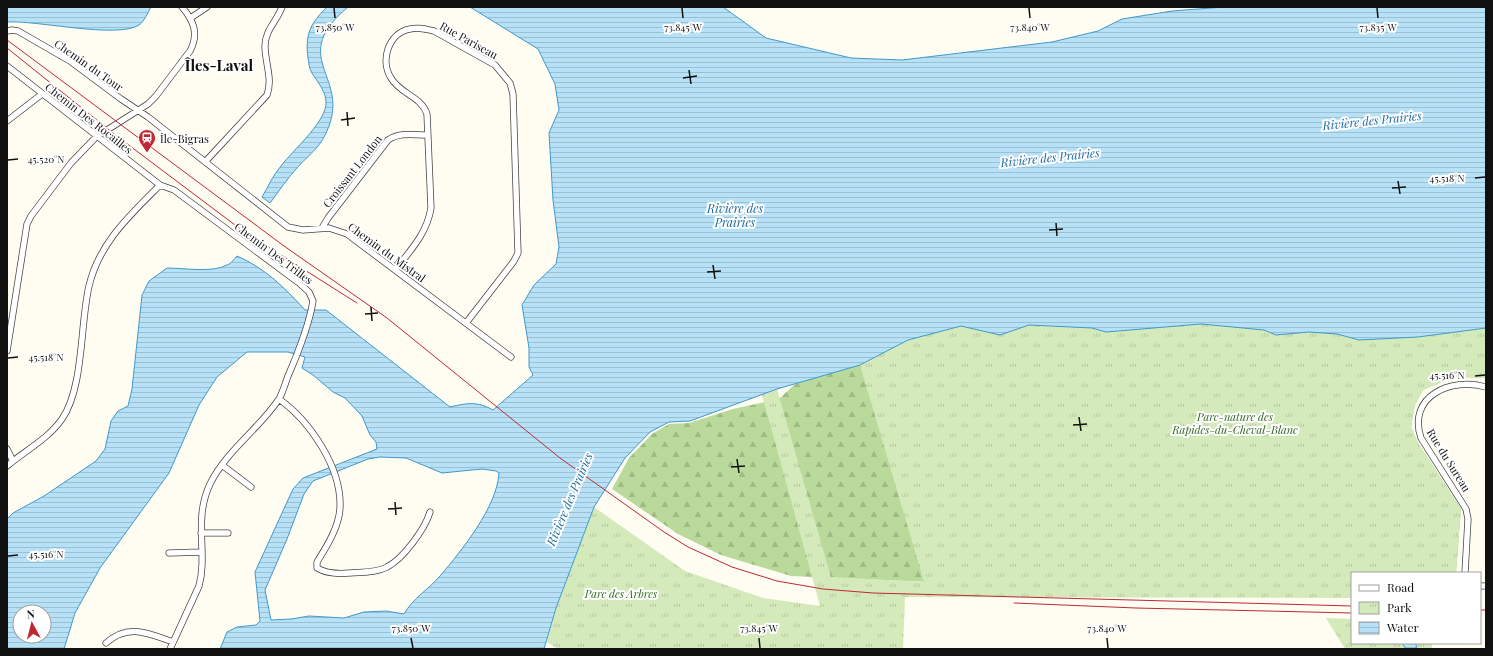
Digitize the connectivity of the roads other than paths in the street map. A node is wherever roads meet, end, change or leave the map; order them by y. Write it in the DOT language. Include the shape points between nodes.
graph roads {
  1 [pos="182,7"];
  2 [pos="207,7"];
  3 [pos="282,7"];
  4 [pos="192,18"];
  5 [pos="7,31"];
  6 [pos="7,66"];
  7 [pos="42,94"];
  8 [pos="138,110"];
  9 [pos="7,122"];
  10 [pos="427,135"];
  11 [pos="96,137"];
  12 [pos="205,162"];
  13 [pos="160,186"];
  14 [pos="322,228"];
  15 [pos="395,270"];
  16 [pos="466,323"];
  17 [pos="7,351"];
  18 [pos="511,357"];
  19 [pos="1486,387"];
  20 [pos="279,399"];
  21 [pos="7,449"];
  22 [pos="13,461"];
  23 [pos="222,465"];
  24 [pos="7,466"];
  25 [pos="251,487"];
  26 [pos="430,512"];
  27 [pos="201,533"];
  28 [pos="228,533"];
  29 [pos="201,552"];
  30 [pos="169,553"];
  31 [pos="1464,572"];
  32 [pos="173,642"];
  33 [pos="106,643"];
  34 [pos="170,649"];
  1 -- 4 [label="street"];
  2 -- 4 [label="street"];
  3 -- 12 [label="street" via="266,38 270,83 267,95"];
  4 -- 8 [label="street" via="195,36 190,51 156,96"];
  5 -- 8 [label="street, Chemin du Tour" via="18,31 70,61"];
  6 -- 7 [label="street, Chemin Des Rocailles"];
  7 -- 9 [label="street"];
  7 -- 11 [label="street, Chemin Des Rocailles"];
  8 -- 11 [label="street"];
  8 -- 12 [label="street, Chemin du Tour"];
  10 -- 14 [label="street, Croissant London" via="403,134 388,140"];
  10 -- 15 [label="street, Rue Pariseau" via="431,208 429,221 424,233"];
  10 -- 16 [label="street, Rue Pariseau" via="425,108 396,86 387,69 388,48 394,38 409,29 434,31 495,65 510,82 513,94 518,253"];
  11 -- 13 [label="street, Chemin Des Rocailles"];
  11 -- 17 [label="street" via="62,173 27,224"];
  12 -- 14 [label="street, Chemin du Mistral" via="288,227 303,230"];
  13 -- 20 [label="street, Chemin Des Trilles" via="174,190 306,288 312,297 295,359"];
  13 -- 22 [label="street" via="117,229 98,260 89,286 76,377 65,413 55,428"];
  14 -- 15 [label="street, Chemin du Mistral" via="339,230 347,234"];
  15 -- 16 [label="street, Chemin du Mistral"];
  16 -- 18 [label="street, Chemin du Mistral"];
  19 -- 31 [label="street, Rue du Sureau" via="1459,384 1434,393 1423,403 1418,419 1421,438 1466,509 1468,519"];
  20 -- 23 [label="street, Chemin Des Trilles"];
  20 -- 26 [label="street" via="290,406 318,438 340,494 337,523 316,562 317,568 324,572 343,574 369,572 386,567 400,558 427,523"];
  21 -- 22 [label="street"];
  22 -- 24 [label="street"];
  23 -- 25 [label="street"];
  23 -- 27 [label="street, Chemin Des Trilles" via="205,496"];
  27 -- 28 [label="street"];
  27 -- 29 [label="street, Chemin Des Trilles"];
  29 -- 30 [label="street"];
  29 -- 32 [label="street, Chemin Des Trilles" via="202,577"];
  32 -- 33 [label="street" via="146,632 129,631 115,635"];
  32 -- 34 [label="street, Chemin Des Trilles"];
}
